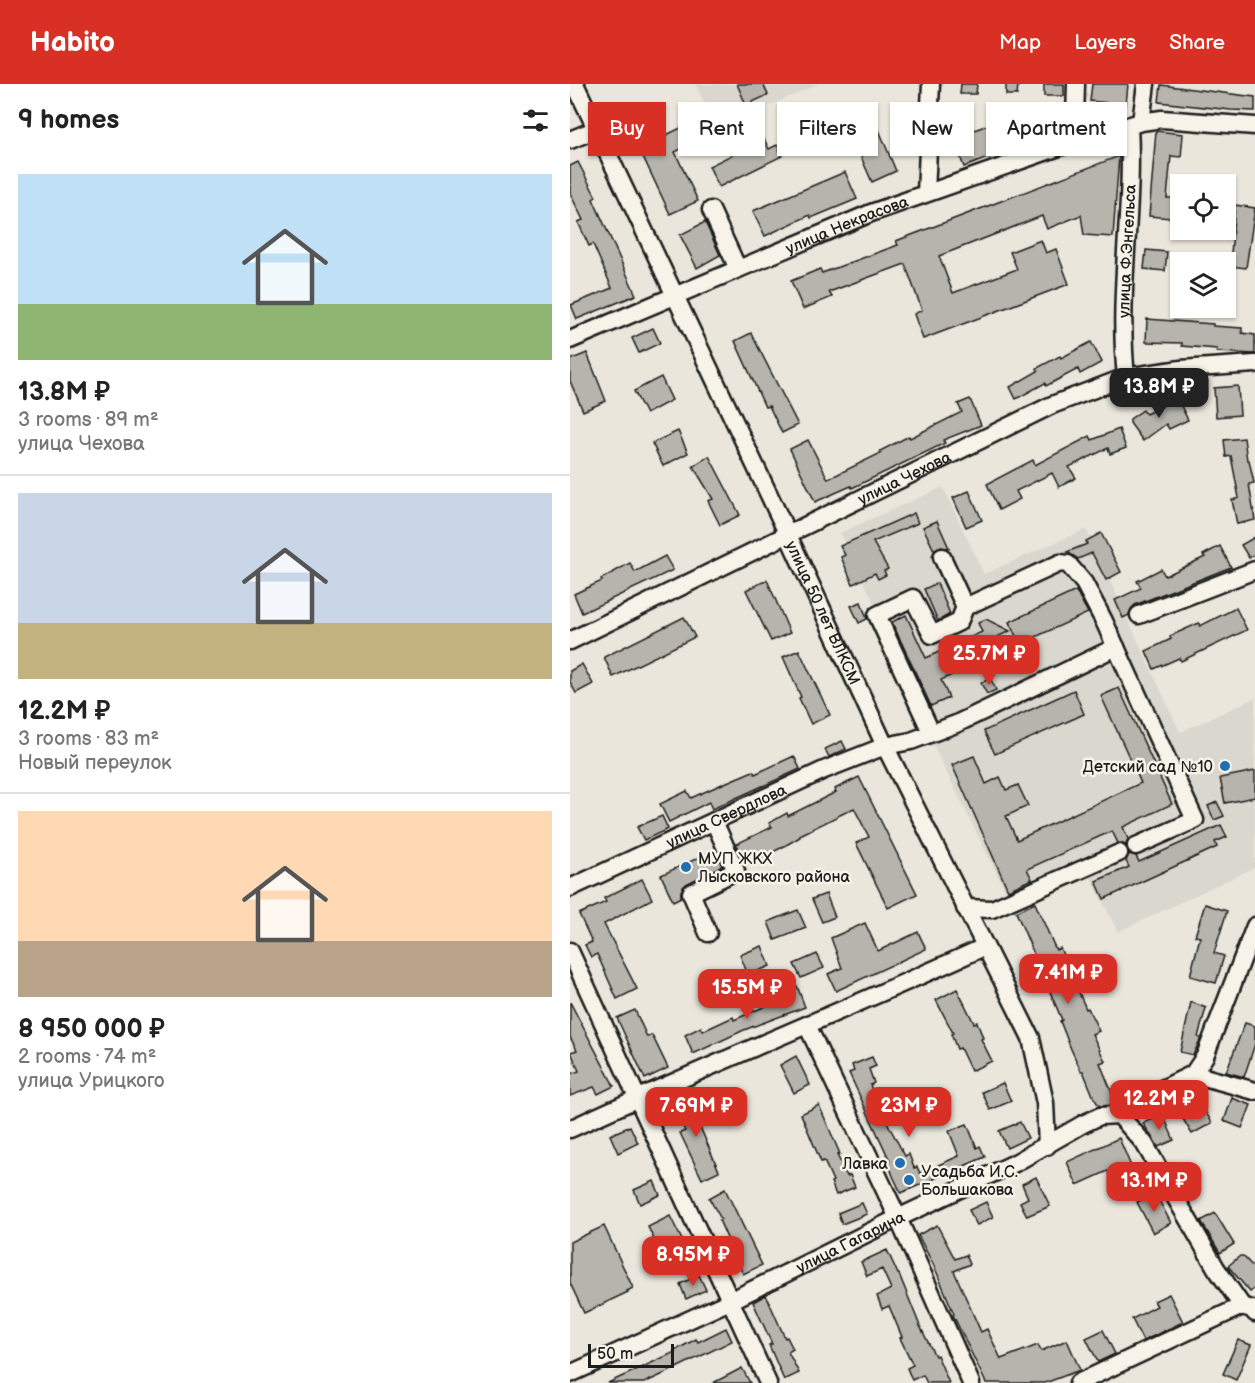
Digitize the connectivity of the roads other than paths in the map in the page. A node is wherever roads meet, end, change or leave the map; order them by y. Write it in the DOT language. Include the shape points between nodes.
graph roads {
  1 [pos="575,84"];
  2 [pos="931,84"];
  3 [pos="1076,84"];
  4 [pos="1146,84"];
  5 [pos="1075,102"];
  6 [pos="588,111"];
  7 [pos="1135,124"];
  8 [pos="1127,126"];
  9 [pos="1255,126"];
  10 [pos="588,133"];
  11 [pos="570,140"];
  12 [pos="610,156"];
  13 [pos="1033,156"];
  14 [pos="926,193"];
  15 [pos="711,210"];
  16 [pos="738,269"];
  17 [pos="675,295"];
  18 [pos="570,339"];
  19 [pos="1255,364"];
  20 [pos="1125,377"];
  21 [pos="788,535"];
  22 [pos="942,557"];
  23 [pos="1255,570"];
  24 [pos="965,607"];
  25 [pos="1138,615"];
  26 [pos="570,642"];
  27 [pos="1116,647"];
  28 [pos="931,732"];
  29 [pos="885,746"];
  30 [pos="714,821"];
  31 [pos="1136,846"];
  32 [pos="1119,853"];
  33 [pos="570,888"];
  34 [pos="965,908"];
  35 [pos="1255,926"];
  36 [pos="708,933"];
  37 [pos="984,947"];
  38 [pos="570,951"];
  39 [pos="807,1025"];
  40 [pos="1193,1074"];
  41 [pos="1255,1091"];
  42 [pos="636,1098"];
  43 [pos="1119,1115"];
  44 [pos="570,1129"];
  45 [pos="1047,1146"];
  46 [pos="898,1218"];
  47 [pos="730,1301"];
  48 [pos="1251,1309"];
  49 [pos="570,1374"];
  50 [pos="768,1383"];
  51 [pos="971,1383"];
  52 [pos="1078,1383"];
  1 -- 6 [label="street, улица 50 лет ВЛКСМ"];
  2 -- 14 [label="street"];
  3 -- 5 [label="street"];
  4 -- 7 [label="street, улица Ф.Энгельса"];
  7 -- 8 [label="street, улица Некрасова"];
  7 -- 9 [label="street, улица Некрасова" via="1178,119"];
  7 -- 20 [label="street, улица Ф.Энгельса" via="1122,339"];
  10 -- 11 [label="street"];
  12 -- 17 [label="street, улица 50 лет ВЛКСМ"];
  13 -- 14 [label="street, улица Некрасова"];
  14 -- 16 [label="street, улица Некрасова"];
  15 -- 16 [label="street"];
  16 -- 17 [label="street, улица Некрасова"];
  17 -- 18 [label="street, улица Некрасова"];
  17 -- 21 [label="street, улица 50 лет ВЛКСМ"];
  19 -- 20 [label="street, улица Чехова"];
  20 -- 21 [label="street, улица Чехова" via="1052,405"];
  21 -- 26 [label="street, улица Чехова"];
  21 -- 29 [label="street, улица 50 лет ВЛКСМ"];
  22 -- 24 [label="street"];
  23 -- 25 [label="street"];
  24 -- 27 [label="street" via="1060,562 1068,564 1084,583"];
  24 -- 28 [label="street" via="959,622 932,635 913,598 877,615"];
  27 -- 28 [label="street, улица Свердлова" via="956,724"];
  27 -- 31 [label="street" via="1195,820"];
  28 -- 29 [label="street, улица Свердлова"];
  29 -- 30 [label="street, улица Свердлова"];
  29 -- 34 [label="street, улица 50 лет ВЛКСМ"];
  30 -- 33 [label="street, улица Свердлова"];
  30 -- 36 [label="street" via="736,871 691,893"];
  32 -- 34 [label="street" via="992,909"];
  34 -- 37 [label="street, улица 50 лет ВЛКСМ"];
  35 -- 40 [label="street" via="1205,1056"];
  37 -- 39 [label="street"];
  37 -- 45 [label="street, улица 50 лет ВЛКСМ" via="1031,1038 1045,1103"];
  38 -- 42 [label="street"];
  39 -- 42 [label="street"];
  39 -- 46 [label="street"];
  40 -- 41 [label="street"];
  40 -- 43 [label="street, улица Гагарина" via="1131,1104"];
  42 -- 44 [label="street"];
  42 -- 47 [label="street"];
  43 -- 45 [label="street, улица Гагарина" via="1100,1116"];
  43 -- 48 [label="street" via="1144,1143 1216,1268"];
  45 -- 46 [label="street, улица Гагарина"];
  46 -- 47 [label="street, улица Гагарина"];
  46 -- 51 [label="street"];
  47 -- 49 [label="street, улица Гагарина"];
  47 -- 50 [label="street"];
  48 -- 52 [label="street"];
}
